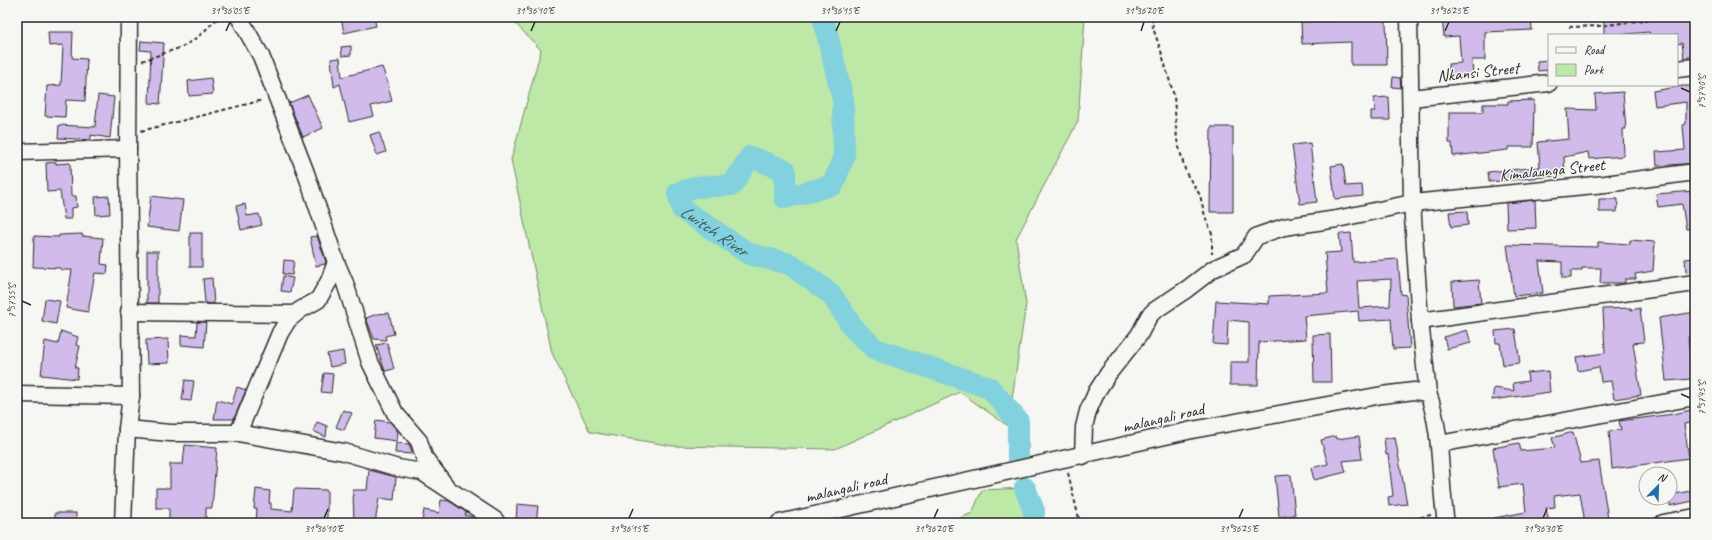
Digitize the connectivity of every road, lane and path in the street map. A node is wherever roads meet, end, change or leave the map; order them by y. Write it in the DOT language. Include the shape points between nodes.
graph roads {
  1 [pos="129,17"];
  2 [pos="220,17"];
  3 [pos="240,17"];
  4 [pos="1152,17"];
  5 [pos="1409,17"];
  6 [pos="1670,17"];
  7 [pos="1569,27"];
  8 [pos="129,66"];
  9 [pos="1695,67"];
  10 [pos="1678,69"];
  11 [pos="1548,83"];
  12 [pos="1411,98"];
  13 [pos="278,99"];
  14 [pos="128,141"];
  15 [pos="17,152"];
  16 [pos="1695,172"];
  17 [pos="1412,203"];
  18 [pos="336,262"];
  19 [pos="1213,269"];
  20 [pos="1695,283"];
  21 [pos="129,312"];
  22 [pos="295,314"];
  23 [pos="1420,321"];
  24 [pos="1428,393"];
  25 [pos="17,394"];
  26 [pos="131,396"];
  27 [pos="1695,397"];
  28 [pos="127,429"];
  29 [pos="238,433"];
  30 [pos="1439,444"];
  31 [pos="1083,456"];
  32 [pos="1065,460"];
  33 [pos="448,490"];
  34 [pos="1695,517"];
  35 [pos="1445,518"];
  36 [pos="123,523"];
  37 [pos="497,523"];
  38 [pos="779,523"];
  39 [pos="1080,523"];
  40 [pos="1393,523"];
  41 [pos="1663,523"];
  1 -- 8 [label="street"];
  2 -- 8 [label="path" via="198,37 182,47"];
  3 -- 13 [label="street" via="261,56"];
  4 -- 19 [label="path" via="1152,28 1174,96 1177,140 1186,173 1200,195 1212,234"];
  5 -- 12 [label="street"];
  6 -- 7 [label="path"];
  8 -- 14 [label="street"];
  9 -- 10 [label="street"];
  11 -- 12 [label="street, Nkansi Street"];
  12 -- 17 [label="street"];
  13 -- 14 [label="path" via="267,98"];
  13 -- 18 [label="street"];
  14 -- 15 [label="street"];
  14 -- 21 [label="street"];
  16 -- 17 [label="street, Kimalaunga Street" via="1605,184"];
  17 -- 19 [label="street, Kimalaunga Street" via="1270,231 1256,237 1244,255"];
  17 -- 23 [label="street"];
  18 -- 22 [label="street" via="318,300"];
  18 -- 33 [label="street" via="370,362 382,387 395,413 419,441 424,456"];
  19 -- 31 [label="street, Kimalaunga Street" via="1154,311 1139,335 1108,374 1088,411 1084,427"];
  20 -- 23 [label="street"];
  21 -- 22 [label="street"];
  21 -- 26 [label="street"];
  22 -- 29 [label="street" via="280,334"];
  23 -- 24 [label="street"];
  24 -- 30 [label="street"];
  24 -- 31 [label="street, malangali road" via="1401,393 1331,403 1192,430"];
  25 -- 26 [label="street"];
  26 -- 28 [label="street"];
  27 -- 30 [label="street"];
  28 -- 29 [label="street" via="170,433"];
  28 -- 36 [label="street"];
  29 -- 33 [label="street" via="344,452 398,468 422,472"];
  30 -- 35 [label="street"];
  31 -- 32 [label="street, malangali road"];
  32 -- 38 [label="street, malangali road"];
  32 -- 39 [label="path"];
  33 -- 37 [label="street"];
  34 -- 41 [label="street"];
  35 -- 40 [label="path"];
}
